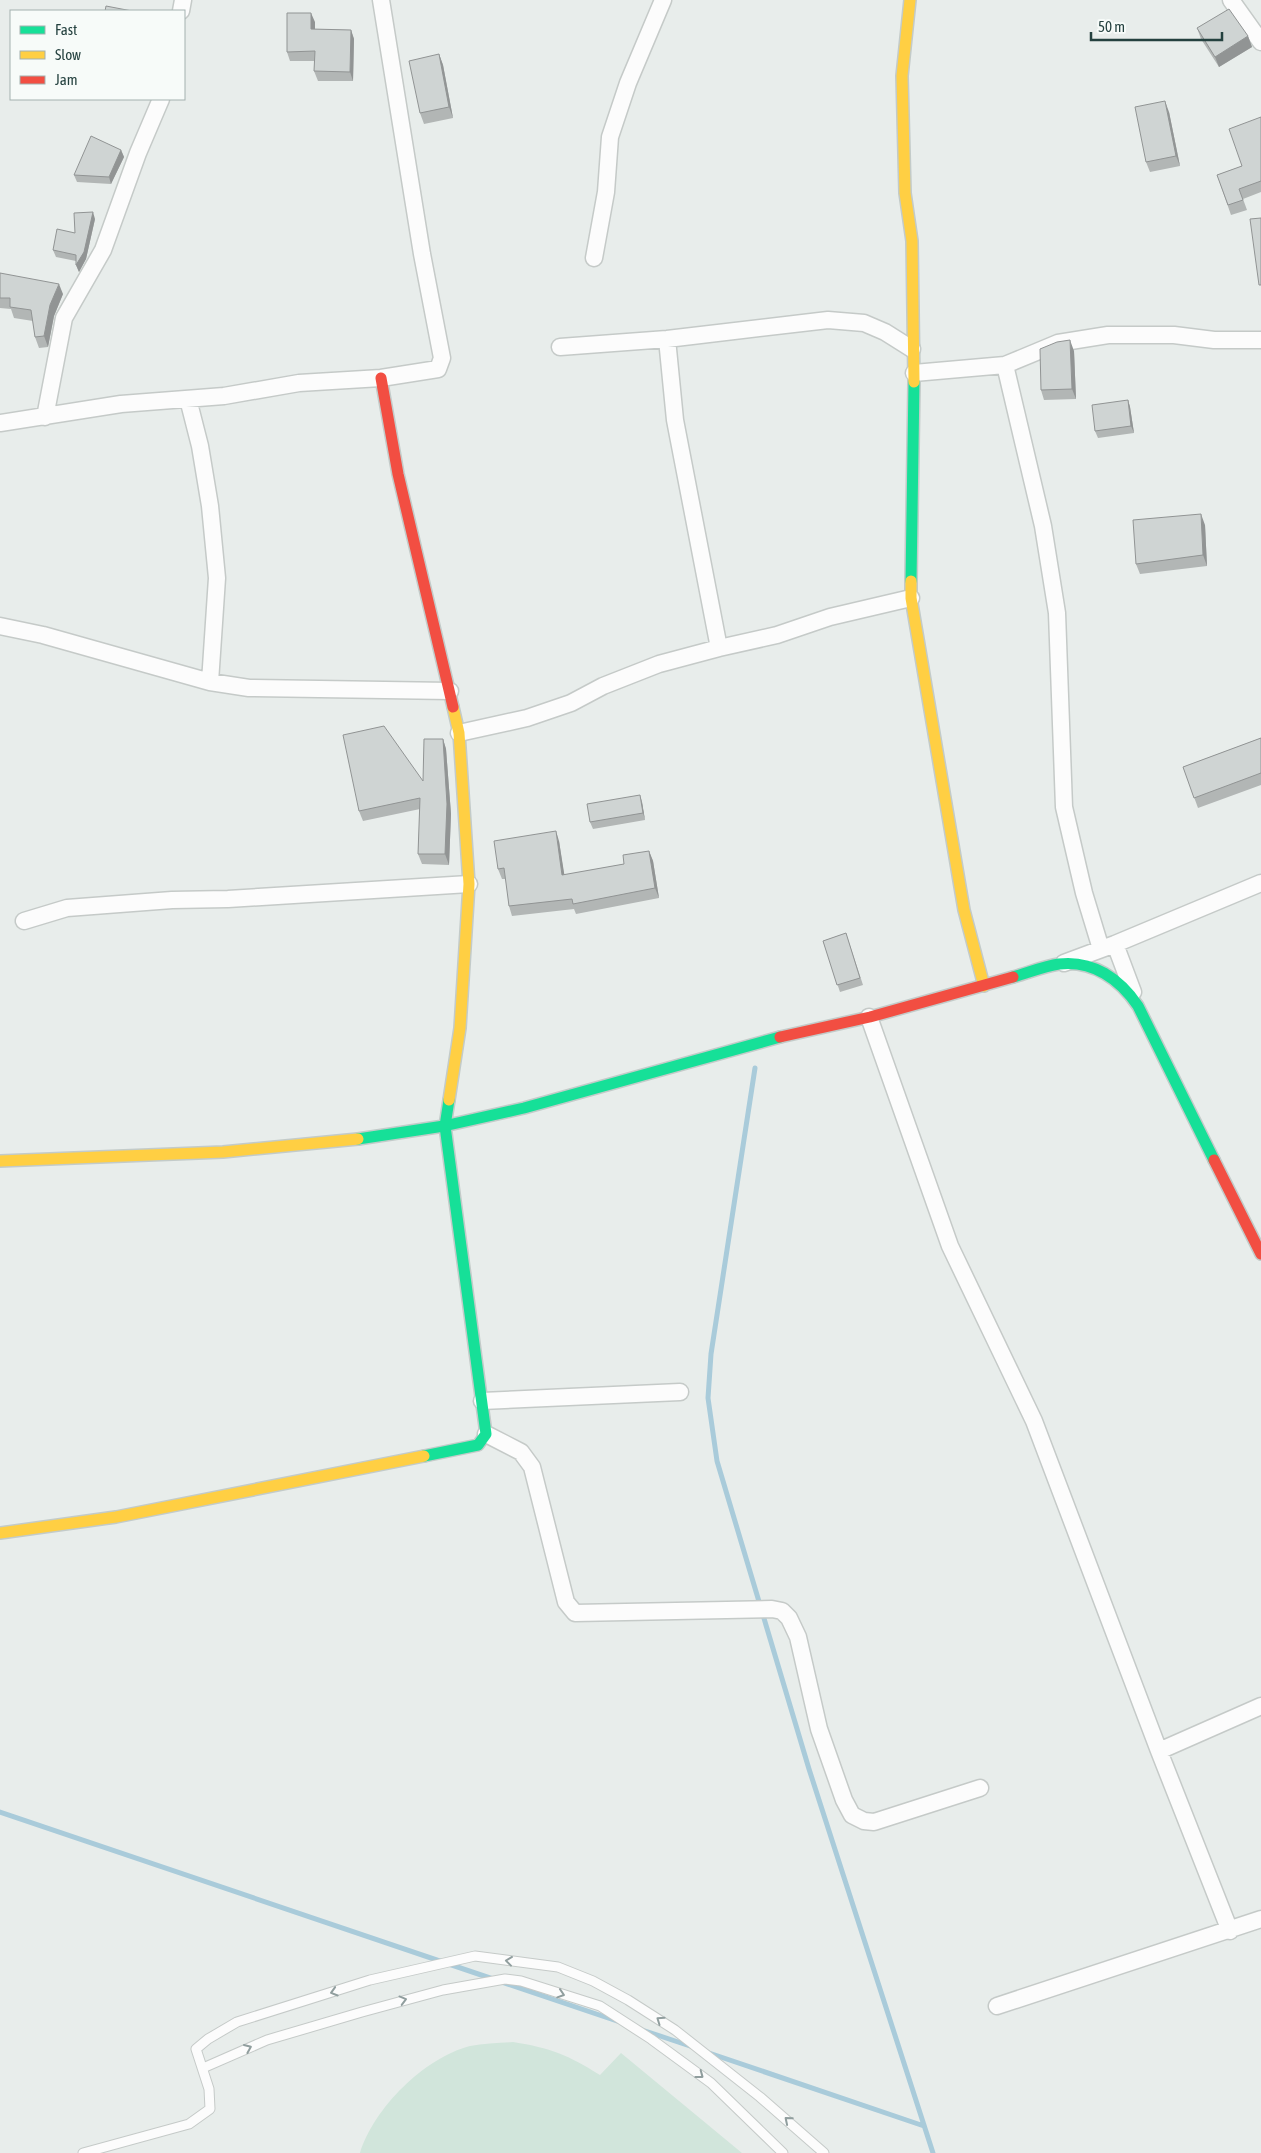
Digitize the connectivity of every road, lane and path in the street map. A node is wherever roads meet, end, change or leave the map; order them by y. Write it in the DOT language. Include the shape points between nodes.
graph roads {
  1 [pos="381,0"];
  2 [pos="664,0"];
  3 [pos="910,0"];
  4 [pos="1231,0"];
  5 [pos="1261,42"];
  6 [pos="161,100"];
  7 [pos="594,258"];
  8 [pos="667,339"];
  9 [pos="1261,340"];
  10 [pos="560,347"];
  11 [pos="912,349"];
  12 [pos="1005,364"];
  13 [pos="914,373"];
  14 [pos="381,378"];
  15 [pos="188,399"];
  16 [pos="45,417"];
  17 [pos="0,423"];
  18 [pos="911,598"];
  19 [pos="0,626"];
  20 [pos="719,648"];
  21 [pos="210,682"];
  22 [pos="450,691"];
  23 [pos="459,733"];
  24 [pos="1261,883"];
  25 [pos="469,884"];
  26 [pos="24,921"];
  27 [pos="1108,947"];
  28 [pos="1059,964"];
  29 [pos="984,986"];
  30 [pos="1138,1006"];
  31 [pos="869,1017"];
  32 [pos="446,1126"];
  33 [pos="0,1160"];
  34 [pos="1261,1254"];
  35 [pos="680,1392"];
  36 [pos="482,1401"];
  37 [pos="486,1434"];
  38 [pos="0,1532"];
  39 [pos="1261,1706"];
  40 [pos="1159,1751"];
  41 [pos="980,1788"];
  42 [pos="1261,1919"];
  43 [pos="1230,1931"];
  44 [pos="997,2006"];
  45 [pos="203,2068"];
  46 [pos="83,2153"];
  47 [pos="783,2153"];
  48 [pos="824,2153"];
  1 -- 14 [label="street" via="442,358 440,366 432,371"];
  2 -- 7 [label="street" via="628,83 610,137 606,192"];
  3 -- 11 [label="street" via="902,76 905,193 912,241"];
  4 -- 5 [label="street"];
  6 -- 16 [label="street" via="103,250 64,318"];
  8 -- 10 [label="street"];
  8 -- 11 [label="street" via="828,320 864,323"];
  8 -- 20 [label="street" via="675,420"];
  9 -- 12 [label="street" via="1108,335 1058,343"];
  11 -- 13 [label="street"];
  12 -- 13 [label="street"];
  12 -- 27 [label="street" via="1043,526 1057,613 1064,808 1084,893"];
  13 -- 18 [label="street"];
  14 -- 15 [label="street" via="299,383"];
  14 -- 22 [label="street" via="398,474"];
  15 -- 16 [label="street" via="121,404"];
  15 -- 21 [label="street" via="210,506 217,578"];
  16 -- 17 [label="street"];
  18 -- 20 [label="street"];
  18 -- 29 [label="street" via="964,910"];
  19 -- 21 [label="street"];
  20 -- 23 [label="street" via="658,664 571,703 527,718"];
  21 -- 22 [label="street" via="249,688"];
  22 -- 23 [label="street"];
  23 -- 25 [label="street"];
  24 -- 27 [label="street"];
  25 -- 26 [label="street" via="68,908"];
  25 -- 32 [label="street" via="460,1028"];
  27 -- 28 [label="street"];
  27 -- 30 [label="street"];
  28 -- 29 [label="street"];
  28 -- 30 [label="street" via="1101,970 1116,978"];
  29 -- 31 [label="street"];
  30 -- 34 [label="street"];
  31 -- 32 [label="street" via="761,1041 584,1093"];
  31 -- 40 [label="street" via="950,1246 1034,1422"];
  32 -- 33 [label="street" via="280,1148"];
  32 -- 36 [label="street"];
  35 -- 36 [label="street"];
  36 -- 37 [label="street"];
  37 -- 38 [label="street" via="478,1445 116,1518"];
  37 -- 41 [label="street" via="521,1452 532,1467 566,1602 575,1613 772,1609 782,1611 790,1618 798,1637 819,1729 852,1814 874,1822"];
  39 -- 40 [label="street"];
  40 -- 43 [label="street"];
  42 -- 43 [label="street"];
  43 -- 44 [label="street"];
  45 -- 46 [label="lane" via="210,2109 189,2124"];
  45 -- 47 [label="lane, one-way" via="267,2040 371,2009 443,1990 505,1979 521,1981 600,2006 652,2039 711,2083"];
  48 -- 45 [label="lane, one-way" via="668,2025 593,1981 558,1967 475,1956 370,1980 237,2022 196,2049"];
}
